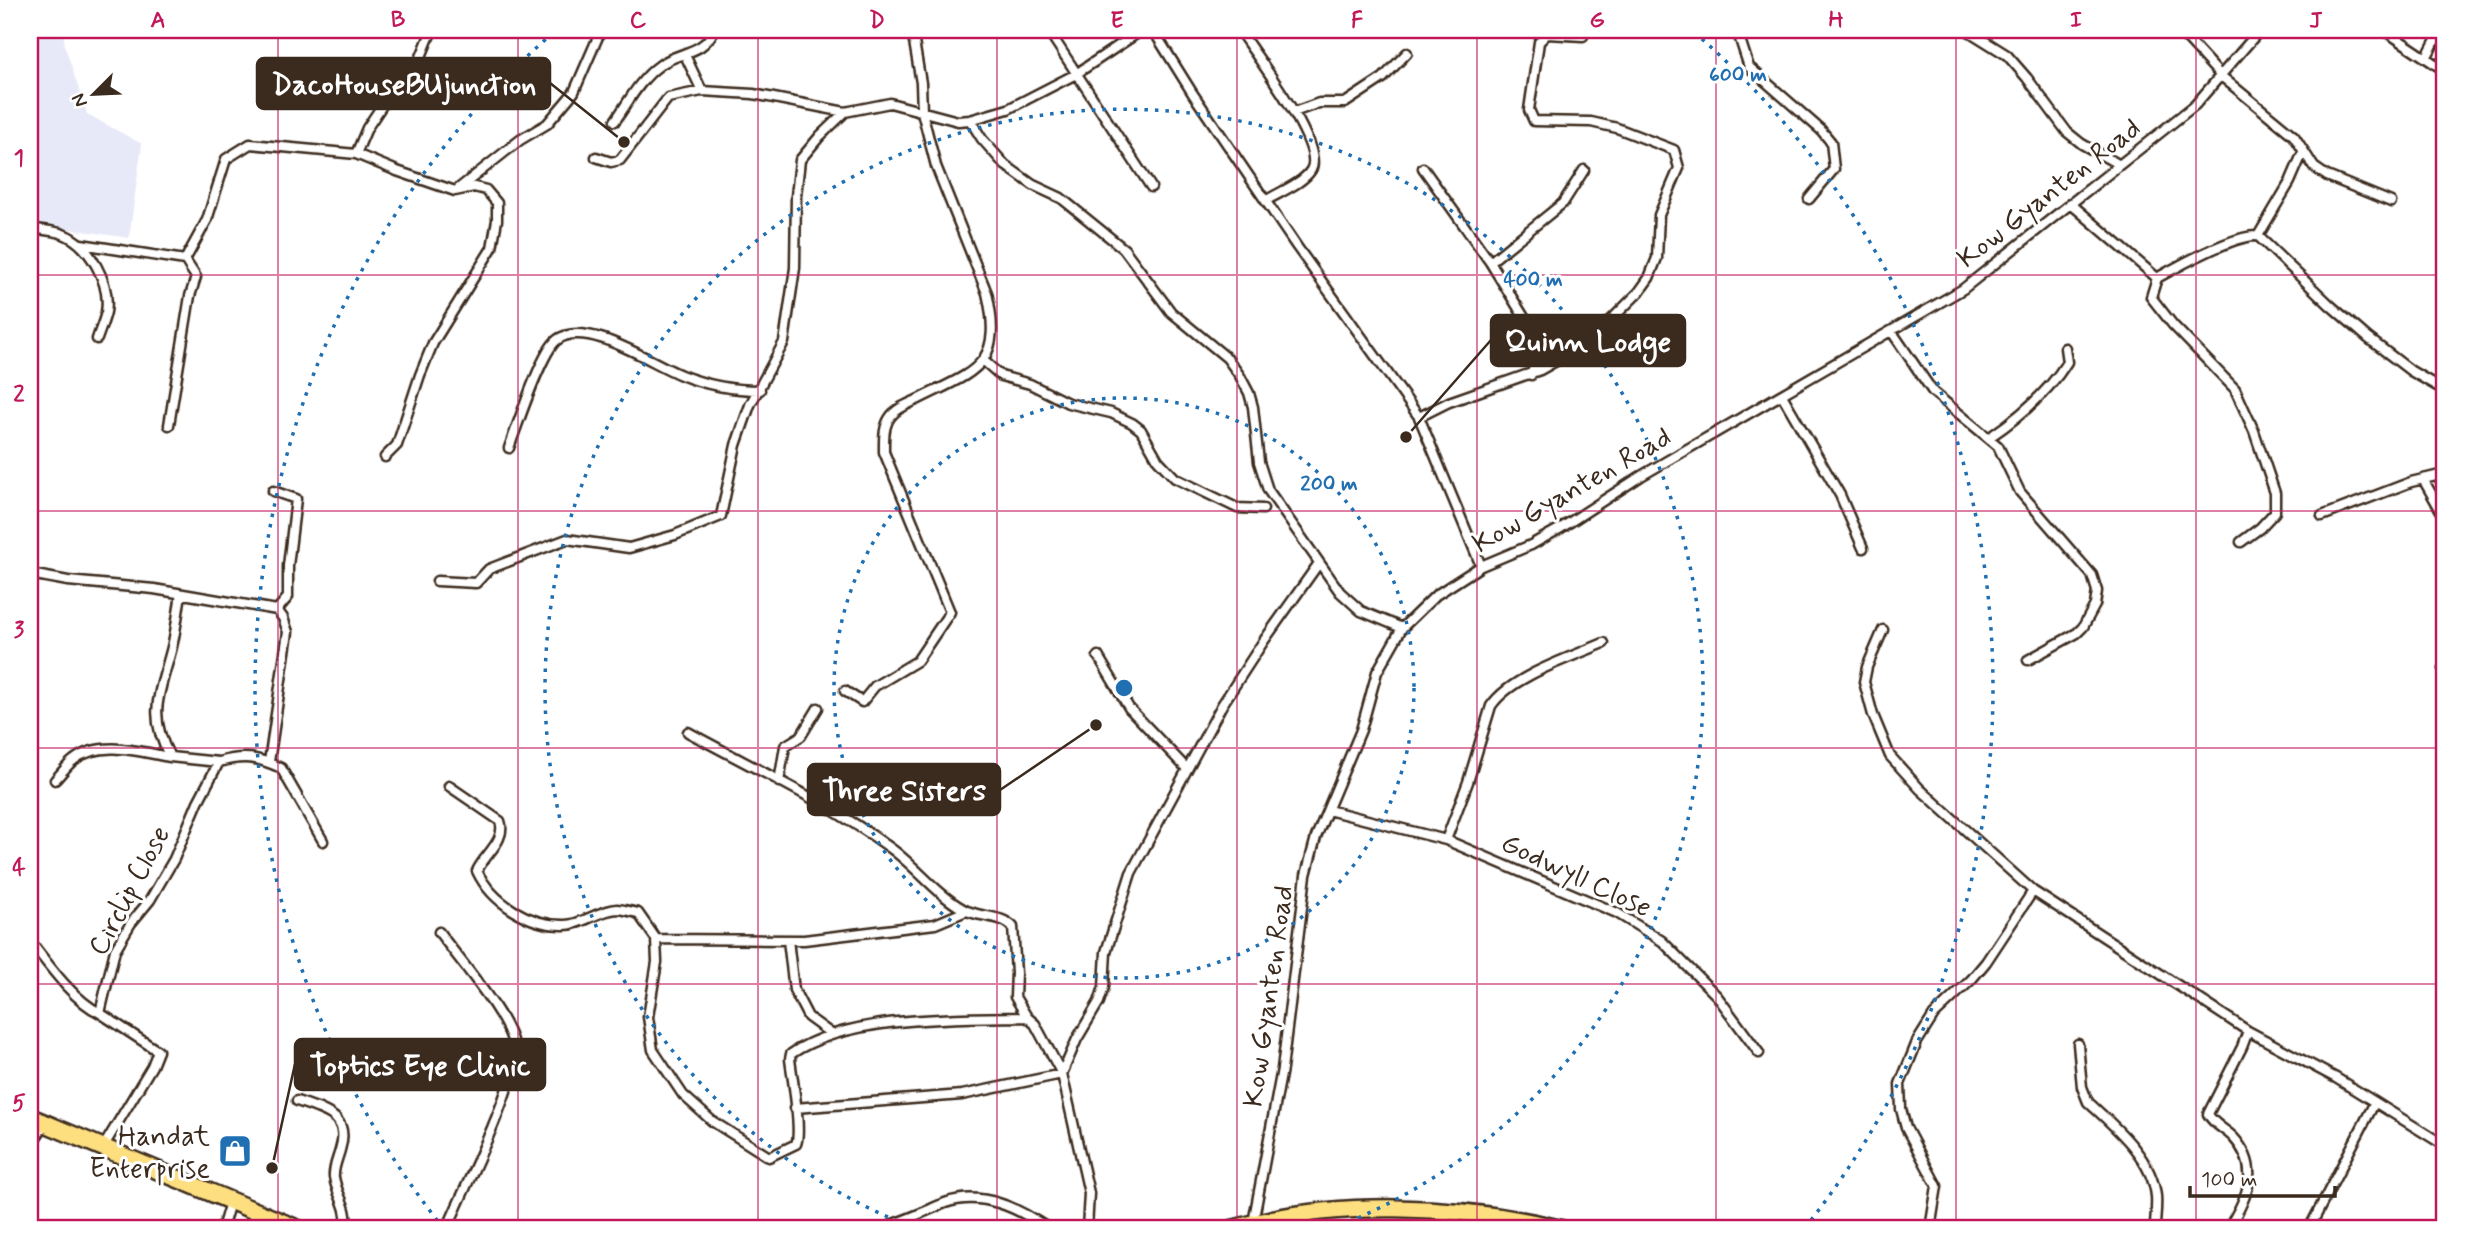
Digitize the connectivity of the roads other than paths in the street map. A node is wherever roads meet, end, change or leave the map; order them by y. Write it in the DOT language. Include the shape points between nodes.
graph roads {
  1 [pos="432,30"];
  2 [pos="601,30"];
  3 [pos="714,30"];
  4 [pos="912,30"];
  5 [pos="1048,30"];
  6 [pos="1142,30"];
  7 [pos="1153,30"];
  8 [pos="1239,30"];
  9 [pos="1737,30"];
  10 [pos="1967,30"];
  11 [pos="2179,30"];
  12 [pos="2260,30"];
  13 [pos="2384,30"];
  14 [pos="2441,30"];
  15 [pos="1583,36"];
  16 [pos="1407,53"];
  17 [pos="685,55"];
  18 [pos="2426,58"];
  19 [pos="2444,70"];
  20 [pos="1076,74"];
  21 [pos="2221,76"];
  22 [pos="702,92"];
  23 [pos="845,112"];
  24 [pos="922,112"];
  25 [pos="1294,112"];
  26 [pos="970,120"];
  27 [pos="615,121"];
  28 [pos="2303,152"];
  29 [pos="356,154"];
  30 [pos="596,157"];
  31 [pos="2118,164"];
  32 [pos="1423,168"];
  33 [pos="1584,170"];
  34 [pos="1151,187"];
  35 [pos="455,191"];
  36 [pos="1809,198"];
  37 [pos="1267,200"];
  38 [pos="2391,202"];
  39 [pos="2070,203"];
  40 [pos="30,228"];
  41 [pos="2258,236"];
  42 [pos="81,244"];
  43 [pos="185,261"];
  44 [pos="1490,262"];
  45 [pos="2157,278"];
  46 [pos="1892,332"];
  47 [pos="97,339"];
  48 [pos="2065,348"];
  49 [pos="984,361"];
  50 [pos="1531,374"];
  51 [pos="760,390"];
  52 [pos="2444,390"];
  53 [pos="1782,395"];
  54 [pos="1419,417"];
  55 [pos="169,425"];
  56 [pos="1990,437"];
  57 [pos="509,448"];
  58 [pos="385,457"];
  59 [pos="2444,474"];
  60 [pos="2423,479"];
  61 [pos="273,491"];
  62 [pos="1263,509"];
  63 [pos="2322,516"];
  64 [pos="2444,516"];
  65 [pos="2242,542"];
  66 [pos="1863,548"];
  67 [pos="1319,563"];
  68 [pos="1481,566"];
  69 [pos="30,574"];
  70 [pos="436,581"];
  71 [pos="181,594"];
  72 [pos="277,610"];
  73 [pos="1402,628"];
  74 [pos="1883,630"];
  75 [pos="1604,643"];
  76 [pos="1098,656"];
  77 [pos="2028,660"];
  78 [pos="845,691"];
  79 [pos="818,708"];
  80 [pos="688,732"];
  81 [pos="170,757"];
  82 [pos="219,762"];
  83 [pos="269,762"];
  84 [pos="1187,769"];
  85 [pos="55,780"];
  86 [pos="779,782"];
  87 [pos="449,786"];
  88 [pos="1328,810"];
  89 [pos="1446,840"];
  90 [pos="323,841"];
  91 [pos="2033,891"];
  92 [pos="966,911"];
  93 [pos="439,932"];
  94 [pos="656,939"];
  95 [pos="788,940"];
  96 [pos="30,941"];
  97 [pos="100,1013"];
  98 [pos="1027,1017"];
  99 [pos="2248,1031"];
  100 [pos="830,1033"];
  101 [pos="2078,1044"];
  102 [pos="1759,1053"];
  103 [pos="1062,1074"];
  104 [pos="298,1101"];
  105 [pos="2375,1102"];
  106 [pos="795,1108"];
  107 [pos="37,1121"];
  108 [pos="2444,1145"];
  109 [pos="30,1146"];
  110 [pos="102,1149"];
  111 [pos="230,1202"];
  112 [pos="1477,1222"];
  113 [pos="1253,1223"];
  114 [pos="893,1224"];
  115 [pos="222,1229"];
  116 [pos="298,1229"];
  117 [pos="345,1229"];
  118 [pos="447,1229"];
  119 [pos="1049,1229"];
  120 [pos="1087,1229"];
  121 [pos="1232,1229"];
  122 [pos="1561,1229"];
  123 [pos="1930,1229"];
  124 [pos="2058,1229"];
  125 [pos="2065,1229"];
  126 [pos="2155,1229"];
  127 [pos="2228,1229"];
  128 [pos="2309,1229"];
  1 -- 29 [label="street" via="418,64 389,95"];
  2 -- 35 [label="street" via="574,92 547,124"];
  3 -- 17 [label="street" via="704,44"];
  4 -- 24 [label="street"];
  5 -- 20 [label="street"];
  6 -- 20 [label="street"];
  7 -- 37 [label="street"];
  8 -- 25 [label="street"];
  9 -- 36 [label="street" via="1749,67 1831,142 1834,169"];
  10 -- 31 [label="street" via="2007,55 2067,132"];
  11 -- 21 [label="street"];
  12 -- 21 [label="street, Kow Gyanten Road"];
  13 -- 18 [label="street"];
  14 -- 18 [label="street"];
  15 -- 50 [label="street" via="1547,34 1539,42 1529,110 1534,121 1591,122 1617,128 1674,150 1679,168 1659,215 1657,257 1649,278 1610,321 1563,357"];
  16 -- 25 [label="street" via="1383,78 1345,103 1319,103"];
  17 -- 22 [label="street"];
  17 -- 27 [label="street" via="662,63 643,80"];
  18 -- 19 [label="street"];
  20 -- 26 [label="street" via="1008,109"];
  20 -- 34 [label="street"];
  21 -- 28 [label="street" via="2294,136"];
  21 -- 31 [label="street, Kow Gyanten Road" via="2195,105"];
  22 -- 23 [label="street" via="753,94"];
  22 -- 30 [label="street" via="668,98 620,160"];
  23 -- 24 [label="street" via="890,103"];
  23 -- 51 [label="street" via="800,160 795,268 784,342"];
  24 -- 26 [label="street"];
  24 -- 49 [label="street" via="939,176 987,293 992,341"];
  25 -- 37 [label="street" via="1315,160 1303,178"];
  26 -- 67 [label="street" via="1005,165 1061,198 1124,249 1171,312 1227,358 1249,393 1268,490"];
  28 -- 38 [label="street" via="2327,176"];
  28 -- 41 [label="street"];
  29 -- 35 [label="street"];
  29 -- 43 [label="street" via="250,144 239,149 226,159 207,220"];
  31 -- 39 [label="street, Kow Gyanten Road"];
  32 -- 44 [label="street"];
  33 -- 44 [label="street" via="1563,203"];
  35 -- 58 [label="street" via="486,190 497,202 492,248 433,343 397,444"];
  37 -- 54 [label="street"];
  39 -- 45 [label="street"];
  39 -- 46 [label="street, Kow Gyanten Road" via="1964,289"];
  40 -- 42 [label="street" via="62,234"];
  41 -- 45 [label="street" via="2227,244"];
  41 -- 52 [label="street" via="2368,338"];
  42 -- 43 [label="street"];
  42 -- 47 [label="street" via="98,269 105,294 106,311"];
  43 -- 55 [label="street" via="196,277"];
  44 -- 50 [label="street" via="1538,345"];
  45 -- 65 [label="street" via="2151,298 2235,388 2275,493 2275,512"];
  46 -- 53 [label="street, Kow Gyanten Road"];
  46 -- 56 [label="street" via="1933,392"];
  48 -- 56 [label="street" via="2067,362 2049,390"];
  49 -- 62 [label="street" via="1001,376 1132,423 1175,478 1237,508"];
  49 -- 78 [label="street" via="973,372 891,415 884,430 884,452 950,612 917,661 874,686 862,702"];
  50 -- 54 [label="street" via="1449,401"];
  51 -- 57 [label="street" via="737,390 683,376 602,338 575,332 556,341 527,397"];
  51 -- 70 [label="street" via="736,444 721,516 629,548 567,539 489,569 476,583"];
  53 -- 66 [label="street" via="1840,495"];
  53 -- 68 [label="street, Kow Gyanten Road" via="1551,533"];
  54 -- 68 [label="street"];
  56 -- 77 [label="street" via="2004,454 2020,492 2096,583 2095,604 2083,627"];
  59 -- 60 [label="street"];
  60 -- 63 [label="street"];
  60 -- 64 [label="street"];
  61 -- 72 [label="street" via="296,499 288,597"];
  67 -- 73 [label="street" via="1361,611"];
  67 -- 84 [label="street" via="1222,705"];
  68 -- 73 [label="street, Kow Gyanten Road" via="1436,594"];
  69 -- 71 [label="street"];
  71 -- 72 [label="street"];
  71 -- 81 [label="street" via="156,715"];
  72 -- 83 [label="street" via="288,632"];
  73 -- 88 [label="street, Kow Gyanten Road" via="1377,672 1357,740"];
  74 -- 91 [label="street" via="1864,682 1890,756"];
  75 -- 89 [label="street" via="1538,672 1496,698"];
  76 -- 84 [label="street" via="1129,708"];
  79 -- 86 [label="street" via="801,736 785,746"];
  80 -- 86 [label="street"];
  81 -- 82 [label="street"];
  81 -- 85 [label="street" via="115,748 94,751 75,758"];
  82 -- 83 [label="street" via="239,756"];
  82 -- 97 [label="street, Circlip Close" via="174,859 115,950"];
  83 -- 90 [label="street" via="281,768"];
  84 -- 103 [label="street" via="1131,873 1106,952 1099,1002"];
  86 -- 92 [label="street" via="889,847"];
  87 -- 94 [label="street" via="500,821 500,837 477,871 508,908 532,919 566,925 617,909 638,913"];
  88 -- 89 [label="street, Godwyll Close"];
  88 -- 113 [label="street, Kow Gyanten Road" via="1306,876 1282,1069"];
  89 -- 102 [label="street, Godwyll Close" via="1606,907 1662,941 1717,996"];
  91 -- 99 [label="street"];
  91 -- 123 [label="street" via="1986,962 1934,1015 1900,1084 1906,1128 1937,1186"];
  92 -- 95 [label="street" via="935,924"];
  92 -- 98 [label="street" via="1013,927 1015,997"];
  93 -- 118 [label="street" via="503,1020 514,1048 514,1068"];
  94 -- 95 [label="street"];
  94 -- 106 [label="street" via="648,1017 653,1050 683,1095 712,1121 769,1157 796,1144"];
  95 -- 100 [label="street" via="794,990 808,1017"];
  96 -- 97 [label="street" via="89,1008"];
  97 -- 110 [label="street" via="158,1051"];
  98 -- 100 [label="street" via="902,1021"];
  98 -- 103 [label="street"];
  99 -- 105 [label="street"];
  99 -- 127 [label="street" via="2208,1114 2242,1148 2249,1168 2247,1196"];
  100 -- 106 [label="street" via="791,1054"];
  101 -- 126 [label="street" via="2088,1102 2128,1142 2148,1170 2156,1194"];
  103 -- 106 [label="street" via="962,1096"];
  103 -- 120 [label="street" via="1090,1193"];
  104 -- 117 [label="street" via="333,1115 341,1125 343,1141 333,1173 345,1206"];
  105 -- 108 [label="street"];
  105 -- 128 [label="street"];
  107 -- 109 [label="street"];
  107 -- 110 [label="highway"];
  110 -- 111 [label="highway"];
  111 -- 115 [label="street"];
  111 -- 116 [label="highway"];
  112 -- 113 [label="highway" via="1368,1208"];
  112 -- 122 [label="highway"];
  113 -- 121 [label="highway"];
  114 -- 119 [label="street" via="970,1197 993,1200"];
  124 -- 125 [label="street"];
}
